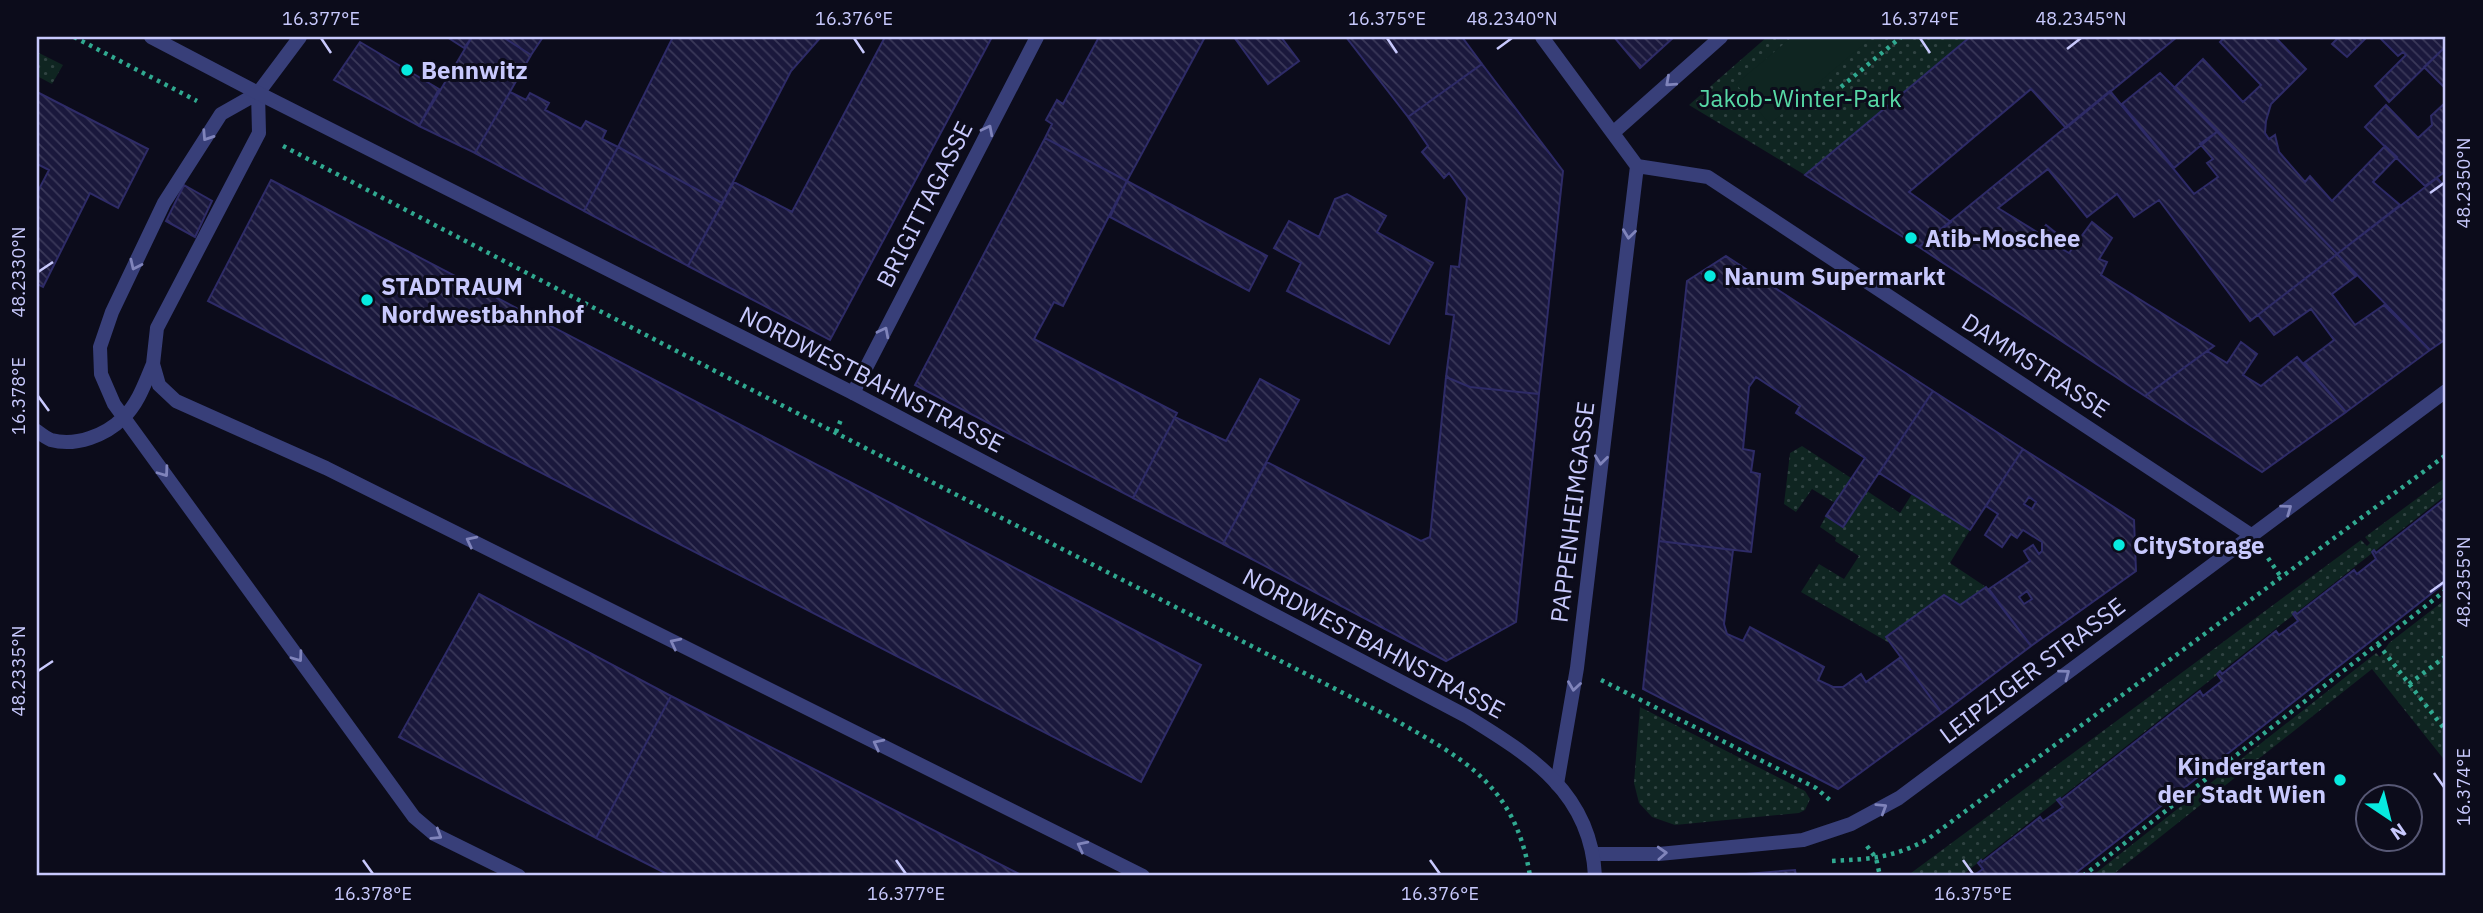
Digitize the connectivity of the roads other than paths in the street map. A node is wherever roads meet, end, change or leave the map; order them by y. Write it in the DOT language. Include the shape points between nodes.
graph roads {
  1 [pos="151,37"];
  2 [pos="300,37"];
  3 [pos="1037,37"];
  4 [pos="1542,37"];
  5 [pos="1721,37"];
  6 [pos="258,93"];
  7 [pos="1614,132"];
  8 [pos="1637,166"];
  9 [pos="153,365"];
  10 [pos="2446,391"];
  11 [pos="853,393"];
  12 [pos="124,417"];
  13 [pos="37,432"];
  14 [pos="2251,535"];
  15 [pos="1557,784"];
  16 [pos="1593,854"];
  17 [pos="519,876"];
  18 [pos="1143,876"];
  19 [pos="1595,876"];
  1 -- 6 [label="street, NORDWESTBAHNSTRASSE"];
  2 -- 6 [label="street"];
  11 -- 3 [label="street, BRIGITTAGASSE, one-way"];
  4 -- 7 [label="street"];
  5 -- 7 [label="street, one-way"];
  6 -- 9 [label="street" via="259,133 157,328"];
  6 -- 11 [label="street, NORDWESTBAHNSTRASSE"];
  6 -- 12 [label="street, one-way" via="221,114 164,203 112,312 100,346 101,373"];
  7 -- 8 [label="street"];
  8 -- 14 [label="street, DAMMSTRASSE" via="1708,177"];
  8 -- 15 [label="street, PAPPENHEIMGASSE, one-way" via="1577,668"];
  9 -- 12 [label="street" via="141,394"];
  18 -- 9 [label="street, one-way" via="326,468 176,401 159,385"];
  14 -- 10 [label="street, LEIPZIGER STRASSE, one-way"];
  11 -- 15 [label="street, NORDWESTBAHNSTRASSE" via="1468,717 1533,759"];
  12 -- 13 [label="street" via="105,432 78,441 51,440"];
  12 -- 17 [label="street, one-way" via="414,817 433,834"];
  16 -- 14 [label="street, LEIPZIGER STRASSE, one-way" via="1659,854 1803,841 1851,824 1899,798"];
  15 -- 16 [label="street" via="1580,819"];
  16 -- 19 [label="street"];
}
